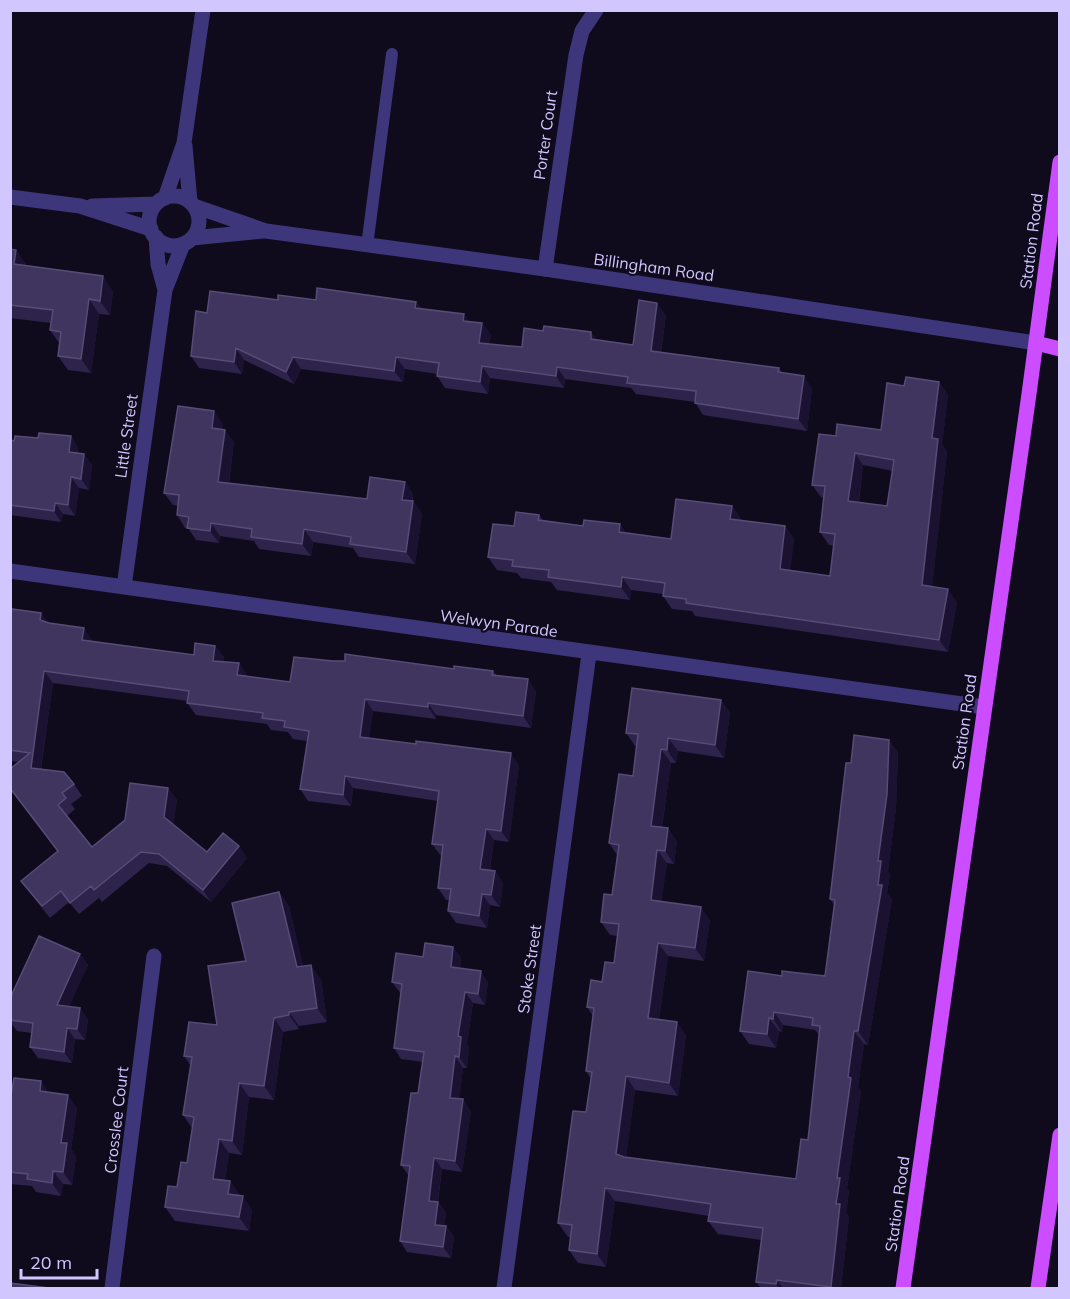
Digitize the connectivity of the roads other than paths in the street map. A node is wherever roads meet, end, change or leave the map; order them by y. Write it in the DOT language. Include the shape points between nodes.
graph roads {
  1 [pos="203,10"];
  2 [pos="596,10"];
  3 [pos="392,54"];
  4 [pos="184,143"];
  5 [pos="1059,162"];
  6 [pos="10,196"];
  7 [pos="161,201"];
  8 [pos="192,204"];
  9 [pos="80,206"];
  10 [pos="266,231"];
  11 [pos="153,233"];
  12 [pos="188,241"];
  13 [pos="367,246"];
  14 [pos="544,269"];
  15 [pos="165,290"];
  16 [pos="1059,341"];
  17 [pos="1036,343"];
  18 [pos="1059,349"];
  19 [pos="10,571"];
  20 [pos="124,587"];
  21 [pos="590,654"];
  22 [pos="984,707"];
  23 [pos="154,956"];
  24 [pos="1059,1135"];
  25 [pos="112,1288"];
  26 [pos="504,1288"];
  27 [pos="903,1288"];
  28 [pos="1038,1288"];
  1 -- 4 [label="street"];
  2 -- 14 [label="street, Porter Court" via="582,32 576,55"];
  3 -- 13 [label="lane"];
  4 -- 7 [label="street"];
  4 -- 8 [label="street"];
  5 -- 17 [label="main road, Station Road"];
  6 -- 9 [label="street"];
  7 -- 8 [label="street" via="180,197"];
  7 -- 9 [label="street"];
  7 -- 11 [label="street" via="149,218"];
  8 -- 10 [label="street, Billingham Road"];
  8 -- 12 [label="street" via="198,225"];
  9 -- 11 [label="street"];
  10 -- 12 [label="street, Billingham Road"];
  10 -- 13 [label="street, Billingham Road"];
  11 -- 12 [label="street" via="168,245"];
  11 -- 15 [label="street, Little Street"];
  12 -- 15 [label="street, Little Street"];
  13 -- 14 [label="street, Billingham Road"];
  14 -- 17 [label="street, Billingham Road"];
  15 -- 20 [label="street, Little Street"];
  16 -- 17 [label="main road"];
  17 -- 18 [label="main road"];
  17 -- 22 [label="main road, Station Road"];
  19 -- 20 [label="street, Welwyn Parade"];
  20 -- 21 [label="street, Welwyn Parade"];
  21 -- 22 [label="street, Welwyn Parade"];
  21 -- 26 [label="street, Stoke Street"];
  22 -- 27 [label="main road, Station Road"];
  23 -- 25 [label="street, Crosslee Court"];
  24 -- 28 [label="main road"];
}
